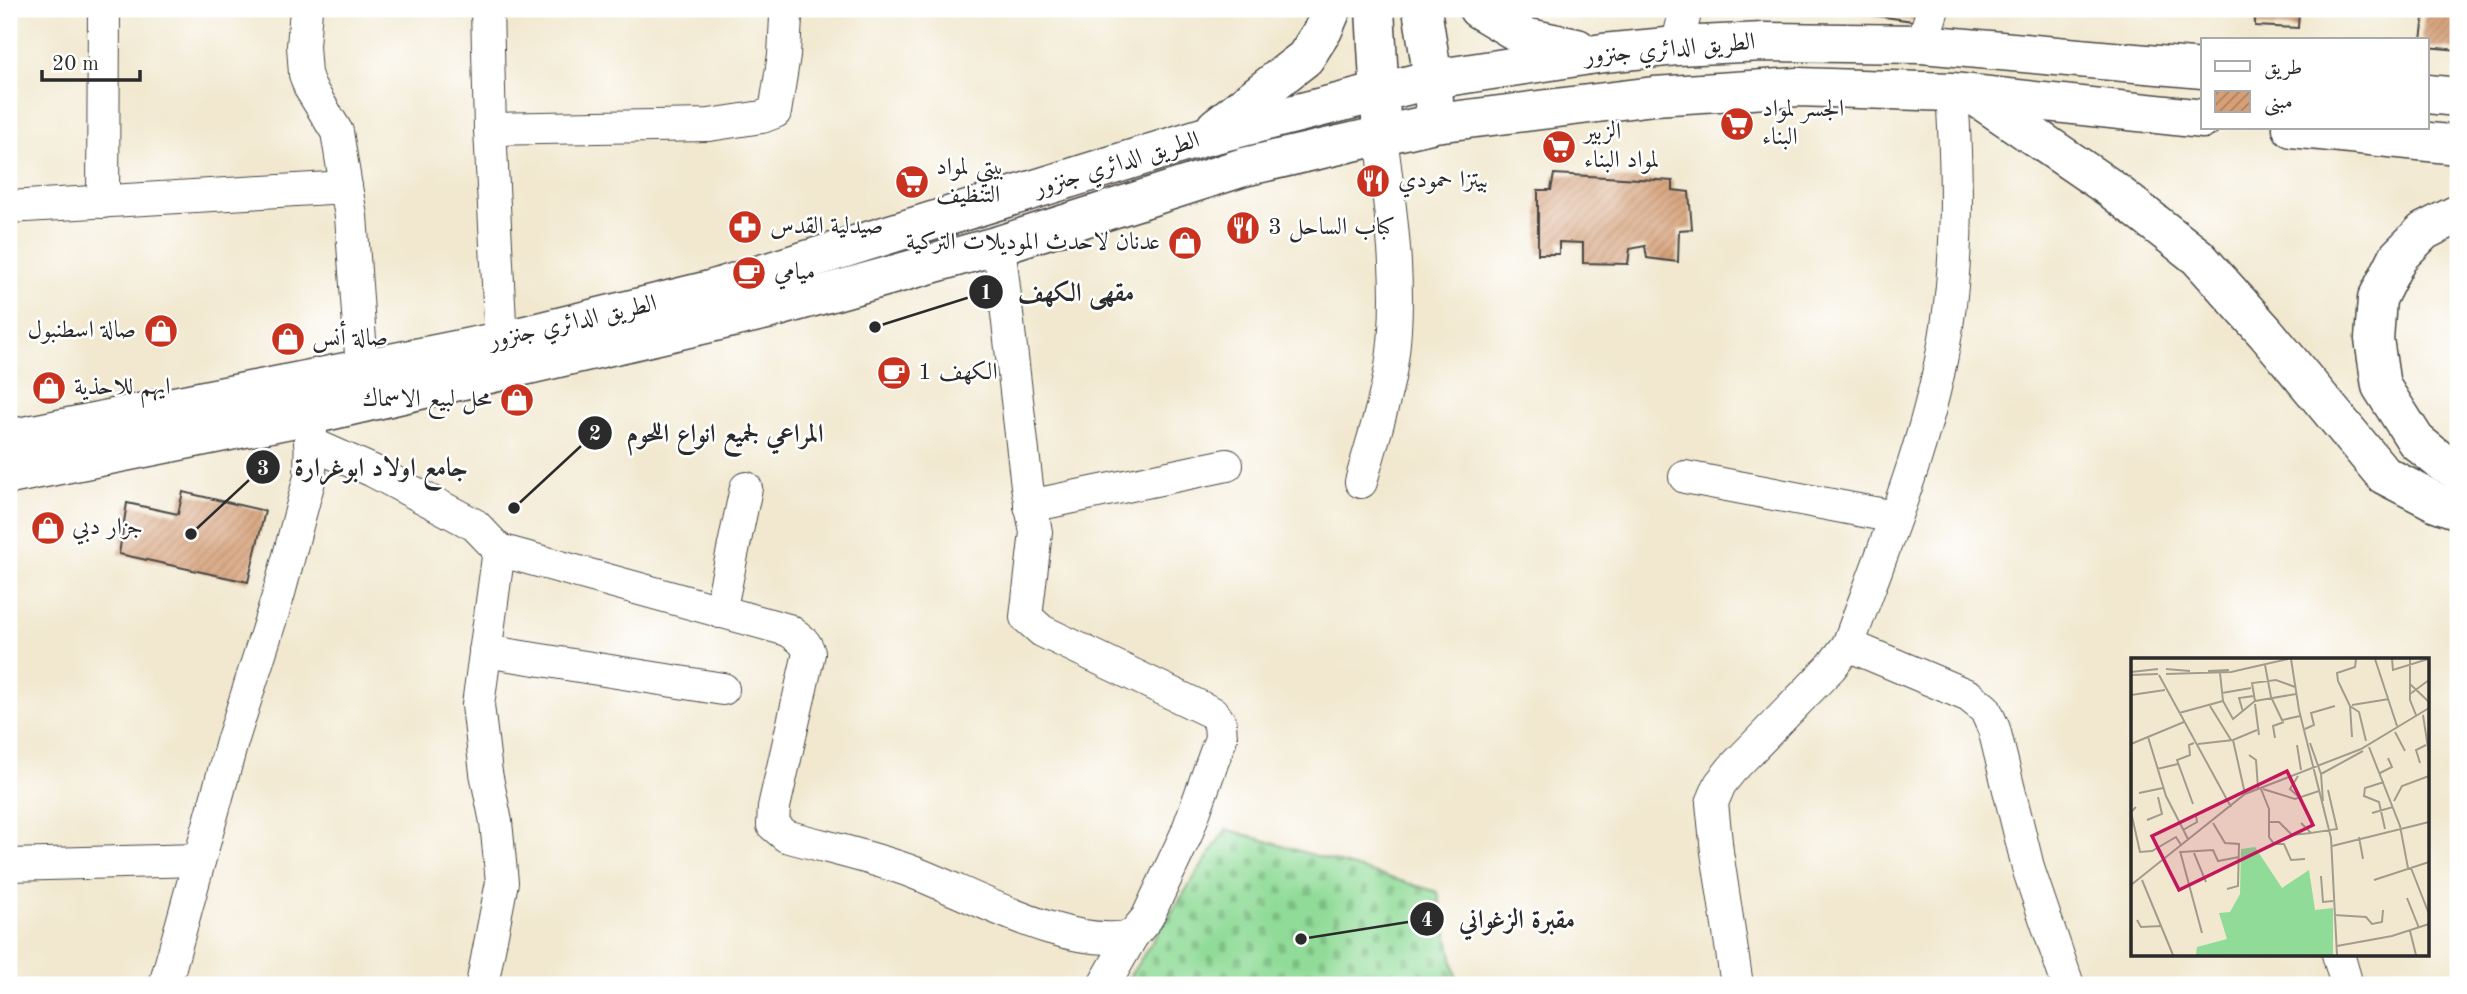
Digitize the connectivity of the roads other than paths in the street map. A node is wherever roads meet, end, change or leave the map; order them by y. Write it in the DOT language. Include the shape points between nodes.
graph roads {
  1 [pos="104,9"];
  2 [pos="306,9"];
  3 [pos="487,9"];
  4 [pos="1332,9"];
  5 [pos="1376,9"];
  6 [pos="1422,9"];
  7 [pos="1478,9"];
  8 [pos="1686,9"];
  9 [pos="786,17"];
  10 [pos="1928,26"];
  11 [pos="1677,46"];
  12 [pos="1603,53"];
  13 [pos="2201,53"];
  14 [pos="2041,55"];
  15 [pos="2201,69"];
  16 [pos="2428,72"];
  17 [pos="2458,75"];
  18 [pos="1433,79"];
  19 [pos="1382,92"];
  20 [pos="1964,94"];
  21 [pos="2428,94"];
  22 [pos="2458,97"];
  23 [pos="2201,119"];
  24 [pos="1435,123"];
  25 [pos="490,129"];
  26 [pos="2312,130"];
  27 [pos="1381,137"];
  28 [pos="1203,138"];
  29 [pos="2458,145"];
  30 [pos="346,187"];
  31 [pos="103,202"];
  32 [pos="9,207"];
  33 [pos="2458,214"];
  34 [pos="999,245"];
  35 [pos="501,341"];
  36 [pos="362,368"];
  37 [pos="311,429"];
  38 [pos="9,439"];
  39 [pos="1227,465"];
  40 [pos="2458,471"];
  41 [pos="9,475"];
  42 [pos="1685,477"];
  43 [pos="1361,482"];
  44 [pos="746,488"];
  45 [pos="1030,506"];
  46 [pos="2458,510"];
  47 [pos="1895,517"];
  48 [pos="499,550"];
  49 [pos="720,612"];
  50 [pos="1848,645"];
  51 [pos="485,651"];
  52 [pos="723,689"];
  53 [pos="199,860"];
  54 [pos="9,865"];
  55 [pos="1132,936"];
  56 [pos="2338,956"];
  57 [pos="165,985"];
  58 [pos="482,985"];
  59 [pos="1104,985"];
  60 [pos="1737,985"];
  61 [pos="2068,985"];
  62 [pos="2347,985"];
  1 -- 31 [label="street"];
  2 -- 30 [label="street" via="305,74 337,132"];
  3 -- 25 [label="street"];
  4 -- 28 [label="main road" via="1305,58"];
  5 -- 19 [label="main road"];
  6 -- 18 [label="main road"];
  7 -- 12 [label="main road" via="1525,37"];
  8 -- 11 [label="street"];
  9 -- 25 [label="street" via="775,111 762,117 709,125"];
  10 -- 11 [label="main road, الطريق الدائري جنزور"];
  10 -- 14 [label="main road, الطريق الدائري جنزور"];
  11 -- 12 [label="main road, الطريق الدائري جنزور"];
  12 -- 18 [label="main road, الطريق الدائري جنزور"];
  13 -- 14 [label="main road"];
  14 -- 15 [label="main road, الطريق الدائري جنزور"];
  16 -- 17 [label="main road"];
  18 -- 19 [label="main road, الطريق الدائري جنزور"];
  18 -- 24 [label="main road"];
  19 -- 27 [label="main road"];
  19 -- 28 [label="main road, الطريق الدائري جنزور"];
  20 -- 23 [label="main road, الطريق الدائري جنزور"];
  20 -- 24 [label="main road, الطريق الدائري جنزور" via="1798,87 1654,96"];
  20 -- 46 [label="main road" via="2110,188 2198,257 2384,475"];
  20 -- 47 [label="street" via="1947,327 1922,438"];
  21 -- 22 [label="main road"];
  24 -- 27 [label="main road, الطريق الدائري جنزور"];
  25 -- 35 [label="street"];
  26 -- 29 [label="main road"];
  27 -- 34 [label="main road, الطريق الدائري جنزور" via="1244,167"];
  27 -- 43 [label="street" via="1396,300 1391,368"];
  28 -- 35 [label="main road, الطريق الدائري جنزور" via="710,290"];
  30 -- 31 [label="street"];
  30 -- 36 [label="street"];
  31 -- 32 [label="street"];
  33 -- 40 [label="main road" via="2424,231 2398,257 2377,299 2374,339 2381,386 2416,441"];
  34 -- 37 [label="main road, الطريق الدائري جنزور"];
  34 -- 45 [label="street"];
  35 -- 36 [label="main road, الطريق الدائري جنزور"];
  36 -- 38 [label="main road, الطريق الدائري جنزور"];
  37 -- 41 [label="main road, الطريق الدائري جنزور"];
  37 -- 48 [label="street" via="373,471 475,525"];
  37 -- 53 [label="street" via="310,477"];
  39 -- 45 [label="street"];
  42 -- 47 [label="street"];
  44 -- 49 [label="street"];
  45 -- 55 [label="street" via="1036,532 1026,617 1030,623 1213,713 1220,723 1222,738 1186,835 1147,918"];
  47 -- 50 [label="street"];
  48 -- 49 [label="street"];
  48 -- 51 [label="street"];
  49 -- 55 [label="street" via="788,630 810,653 774,807 773,825 779,831 912,872 1042,925 1114,940"];
  50 -- 60 [label="street" via="1732,769 1712,803"];
  50 -- 61 [label="street" via="1969,696 1985,709 2003,760 2029,872"];
  51 -- 52 [label="street"];
  51 -- 58 [label="street" via="478,705 502,882"];
  53 -- 54 [label="street"];
  53 -- 57 [label="street"];
  55 -- 59 [label="street"];
  56 -- 62 [label="street"];
}
